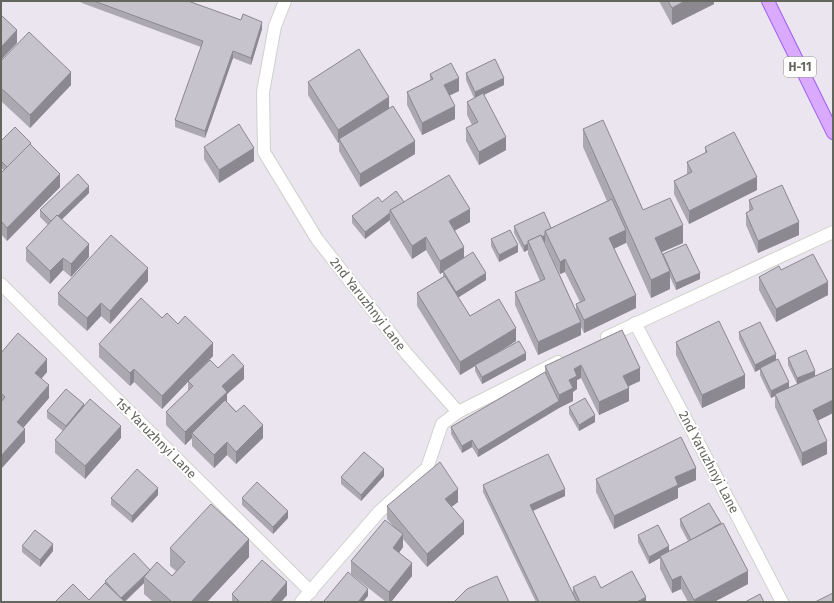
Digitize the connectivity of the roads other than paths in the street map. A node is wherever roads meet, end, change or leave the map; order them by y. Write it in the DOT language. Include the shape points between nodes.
graph roads {
  1 [pos="285,1"];
  2 [pos="768,1"];
  3 [pos="833,133"];
  4 [pos="833,232"];
  5 [pos="1,284"];
  6 [pos="635,323"];
  7 [pos="599,341"];
  8 [pos="571,355"];
  9 [pos="458,412"];
  10 [pos="311,592"];
  11 [pos="301,602"];
  12 [pos="782,602"];
  1 -- 9 [label="street, 2nd Yaruzhnyi Lane" via="275,26 263,92 264,152 317,239 406,353"];
  2 -- 3 [label="main road, Н-11"];
  4 -- 6 [label="street"];
  5 -- 10 [label="street, 1st Yaruzhnyi Lane"];
  6 -- 7 [label="street"];
  6 -- 12 [label="street, 2nd Yaruzhnyi Lane"];
  8 -- 9 [label="street"];
  9 -- 10 [label="street" via="442,424 427,468 379,512"];
  10 -- 11 [label="street"];
}
